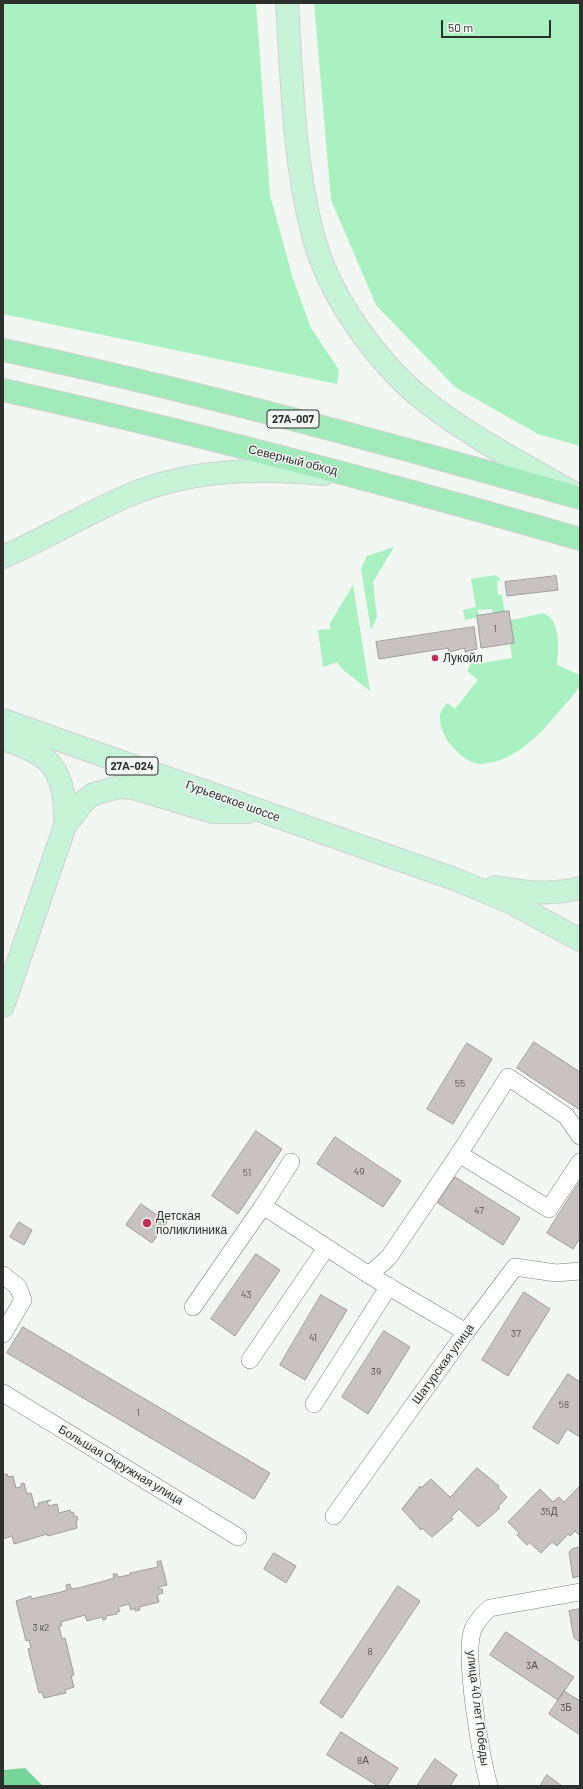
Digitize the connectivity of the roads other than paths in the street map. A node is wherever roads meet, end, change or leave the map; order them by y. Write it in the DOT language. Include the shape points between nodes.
graph roads {
  1 [pos="287,3"];
  2 [pos="3,350"];
  3 [pos="3,390"];
  4 [pos="401,487"];
  5 [pos="580,497"];
  6 [pos="580,539"];
  7 [pos="3,556"];
  8 [pos="3,720"];
  9 [pos="3,739"];
  10 [pos="262,812"];
  11 [pos="65,826"];
  12 [pos="464,882"];
  13 [pos="580,888"];
  14 [pos="580,940"];
  15 [pos="3,1006"];
  16 [pos="580,1136"];
  17 [pos="459,1154"];
  18 [pos="291,1162"];
  19 [pos="580,1162"];
  20 [pos="263,1206"];
  21 [pos="326,1248"];
  22 [pos="580,1271"];
  23 [pos="3,1275"];
  24 [pos="369,1275"];
  25 [pos="389,1286"];
  26 [pos="193,1307"];
  27 [pos="466,1332"];
  28 [pos="3,1334"];
  29 [pos="250,1360"];
  30 [pos="3,1393"];
  31 [pos="314,1404"];
  32 [pos="334,1516"];
  33 [pos="238,1537"];
  34 [pos="580,1592"];
  35 [pos="490,1786"];
  1 -- 5 [label="main road" via="296,133 304,192 312,233 332,285 346,310 386,364 425,401 466,430"];
  2 -- 5 [label="highway, 27А-007" via="218,399"];
  3 -- 4 [label="highway, Северный обход" via="192,434"];
  4 -- 6 [label="highway, Северный обход"];
  4 -- 7 [label="main road" via="334,475 299,472 226,472 191,476 133,493"];
  8 -- 10 [label="main road, Гурьевское шоссе / 27А-024"];
  9 -- 11 [label="main road" via="26,747 44,758 52,768 59,780 66,805"];
  10 -- 11 [label="main road" via="213,812 147,791 119,787 94,794 84,801"];
  10 -- 12 [label="main road, Гурьевское шоссе / 27А-024"];
  11 -- 15 [label="main road"];
  12 -- 13 [label="main road" via="531,893 561,892"];
  12 -- 14 [label="main road" via="510,902"];
  16 -- 17 [label="street" via="566,1116 508,1077"];
  17 -- 19 [label="street" via="549,1209"];
  17 -- 24 [label="street" via="389,1257"];
  18 -- 20 [label="street"];
  20 -- 21 [label="street"];
  20 -- 26 [label="street"];
  21 -- 24 [label="street"];
  21 -- 29 [label="street"];
  22 -- 27 [label="street, Шатурская улица" via="556,1273 516,1267"];
  23 -- 28 [label="street" via="18,1287 23,1300"];
  24 -- 25 [label="street"];
  25 -- 27 [label="street"];
  25 -- 31 [label="street"];
  27 -- 32 [label="street, Шатурская улица"];
  30 -- 33 [label="street, Большая Окружная улица"];
  34 -- 35 [label="street, улица 40 лет Победы" via="490,1608 479,1618 473,1629 470,1663 483,1762"];
}
